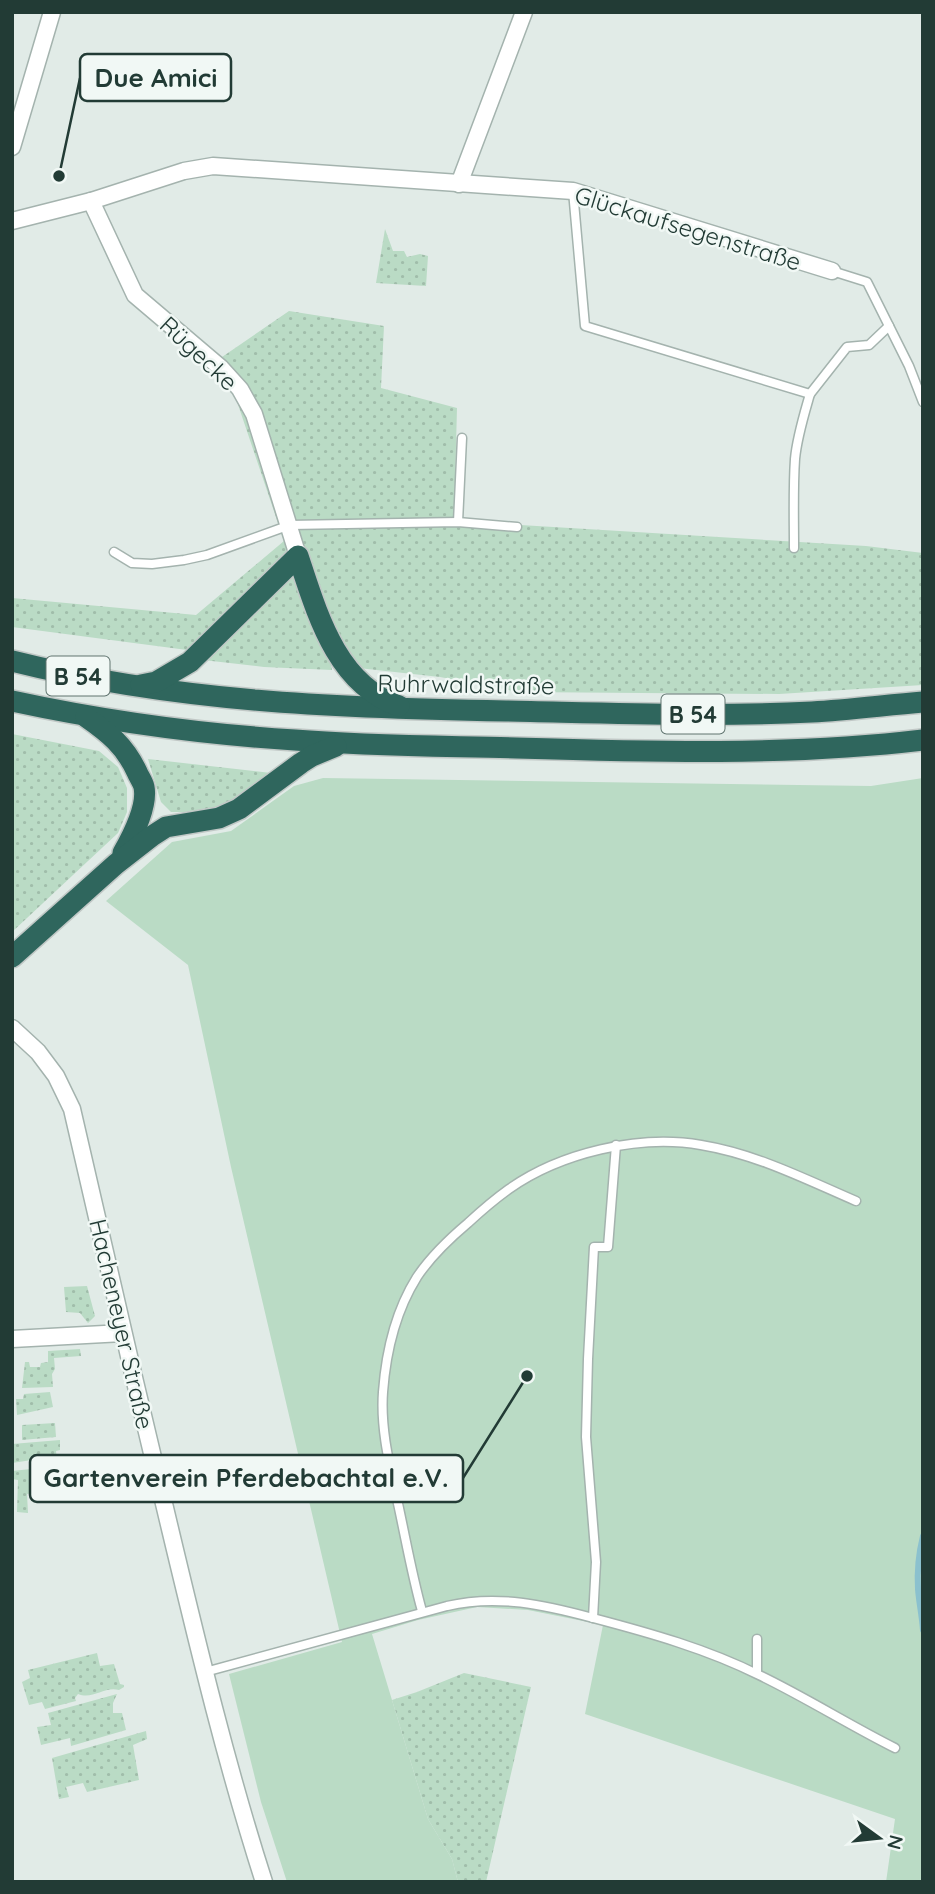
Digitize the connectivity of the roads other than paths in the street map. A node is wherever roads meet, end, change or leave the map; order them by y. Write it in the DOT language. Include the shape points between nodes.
graph roads {
  1 [pos="52,12"];
  2 [pos="524,12"];
  3 [pos="12,147"];
  4 [pos="459,184"];
  5 [pos="573,191"];
  6 [pos="91,201"];
  7 [pos="12,221"];
  8 [pos="832,271"];
  9 [pos="890,326"];
  10 [pos="810,394"];
  11 [pos="923,402"];
  12 [pos="462,438"];
  13 [pos="458,522"];
  14 [pos="290,525"];
  15 [pos="517,527"];
  16 [pos="794,548"];
  17 [pos="114,552"];
  18 [pos="298,556"];
  19 [pos="12,662"];
  20 [pos="135,686"];
  21 [pos="12,701"];
  22 [pos="923,702"];
  23 [pos="415,710"];
  24 [pos="83,715"];
  25 [pos="923,740"];
  26 [pos="358,744"];
  27 [pos="116,864"];
  28 [pos="12,957"];
  29 [pos="12,1028"];
  30 [pos="617,1145"];
  31 [pos="856,1200"];
  32 [pos="123,1332"];
  33 [pos="12,1339"];
  34 [pos="422,1611"];
  35 [pos="593,1618"];
  36 [pos="757,1639"];
  37 [pos="205,1672"];
  38 [pos="757,1673"];
  39 [pos="895,1748"];
  40 [pos="264,1882"];
  1 -- 3 [label="street"];
  2 -- 4 [label="street"];
  4 -- 5 [label="street, Glückaufsegenstraße"];
  4 -- 6 [label="street, Glückaufsegenstraße" via="213,166"];
  5 -- 8 [label="street, Glückaufsegenstraße"];
  5 -- 10 [label="lane" via="585,326"];
  6 -- 7 [label="street, Glückaufsegenstraße"];
  6 -- 14 [label="street, Rügecke" via="135,295 240,389 254,414"];
  8 -- 9 [label="lane" via="867,282"];
  9 -- 10 [label="lane" via="869,345 847,347"];
  9 -- 11 [label="lane"];
  10 -- 16 [label="lane" via="795,456"];
  12 -- 13 [label="lane"];
  13 -- 14 [label="lane"];
  13 -- 15 [label="lane"];
  14 -- 17 [label="lane" via="184,560 132,563"];
  14 -- 18 [label="street, Rügecke"];
  18 -- 20 [label="highway" via="190,662 156,682"];
  18 -- 23 [label="highway" via="323,625 348,670 383,700"];
  19 -- 20 [label="highway, Ruhrwaldstraße / B 54"];
  20 -- 23 [label="highway, Ruhrwaldstraße / B 54" via="239,700"];
  21 -- 24 [label="highway, B 54"];
  22 -- 23 [label="highway, Ruhrwaldstraße / B 54" via="813,712"];
  24 -- 26 [label="highway, B 54" via="223,734"];
  24 -- 27 [label="highway" via="126,751 144,788 141,814"];
  25 -- 26 [label="highway, B 54" via="801,750 667,752"];
  26 -- 27 [label="highway" via="312,756 239,809 219,818 166,827"];
  27 -- 28 [label="highway"];
  29 -- 32 [label="street, Hacheneyer Straße" via="57,1076 72,1109"];
  30 -- 31 [label="lane" via="709,1146 771,1164"];
  30 -- 34 [label="lane" via="553,1165 502,1195 433,1256 396,1320 383,1412"];
  30 -- 35 [label="lane" via="608,1247 594,1247 588,1359 586,1437 596,1562"];
  32 -- 33 [label="street"];
  32 -- 37 [label="street, Hacheneyer Straße"];
  34 -- 35 [label="lane" via="470,1600 515,1601"];
  34 -- 37 [label="lane"];
  35 -- 38 [label="lane" via="648,1632"];
  36 -- 38 [label="lane"];
  37 -- 40 [label="street, Hacheneyer Straße"];
  38 -- 39 [label="lane"];
}
